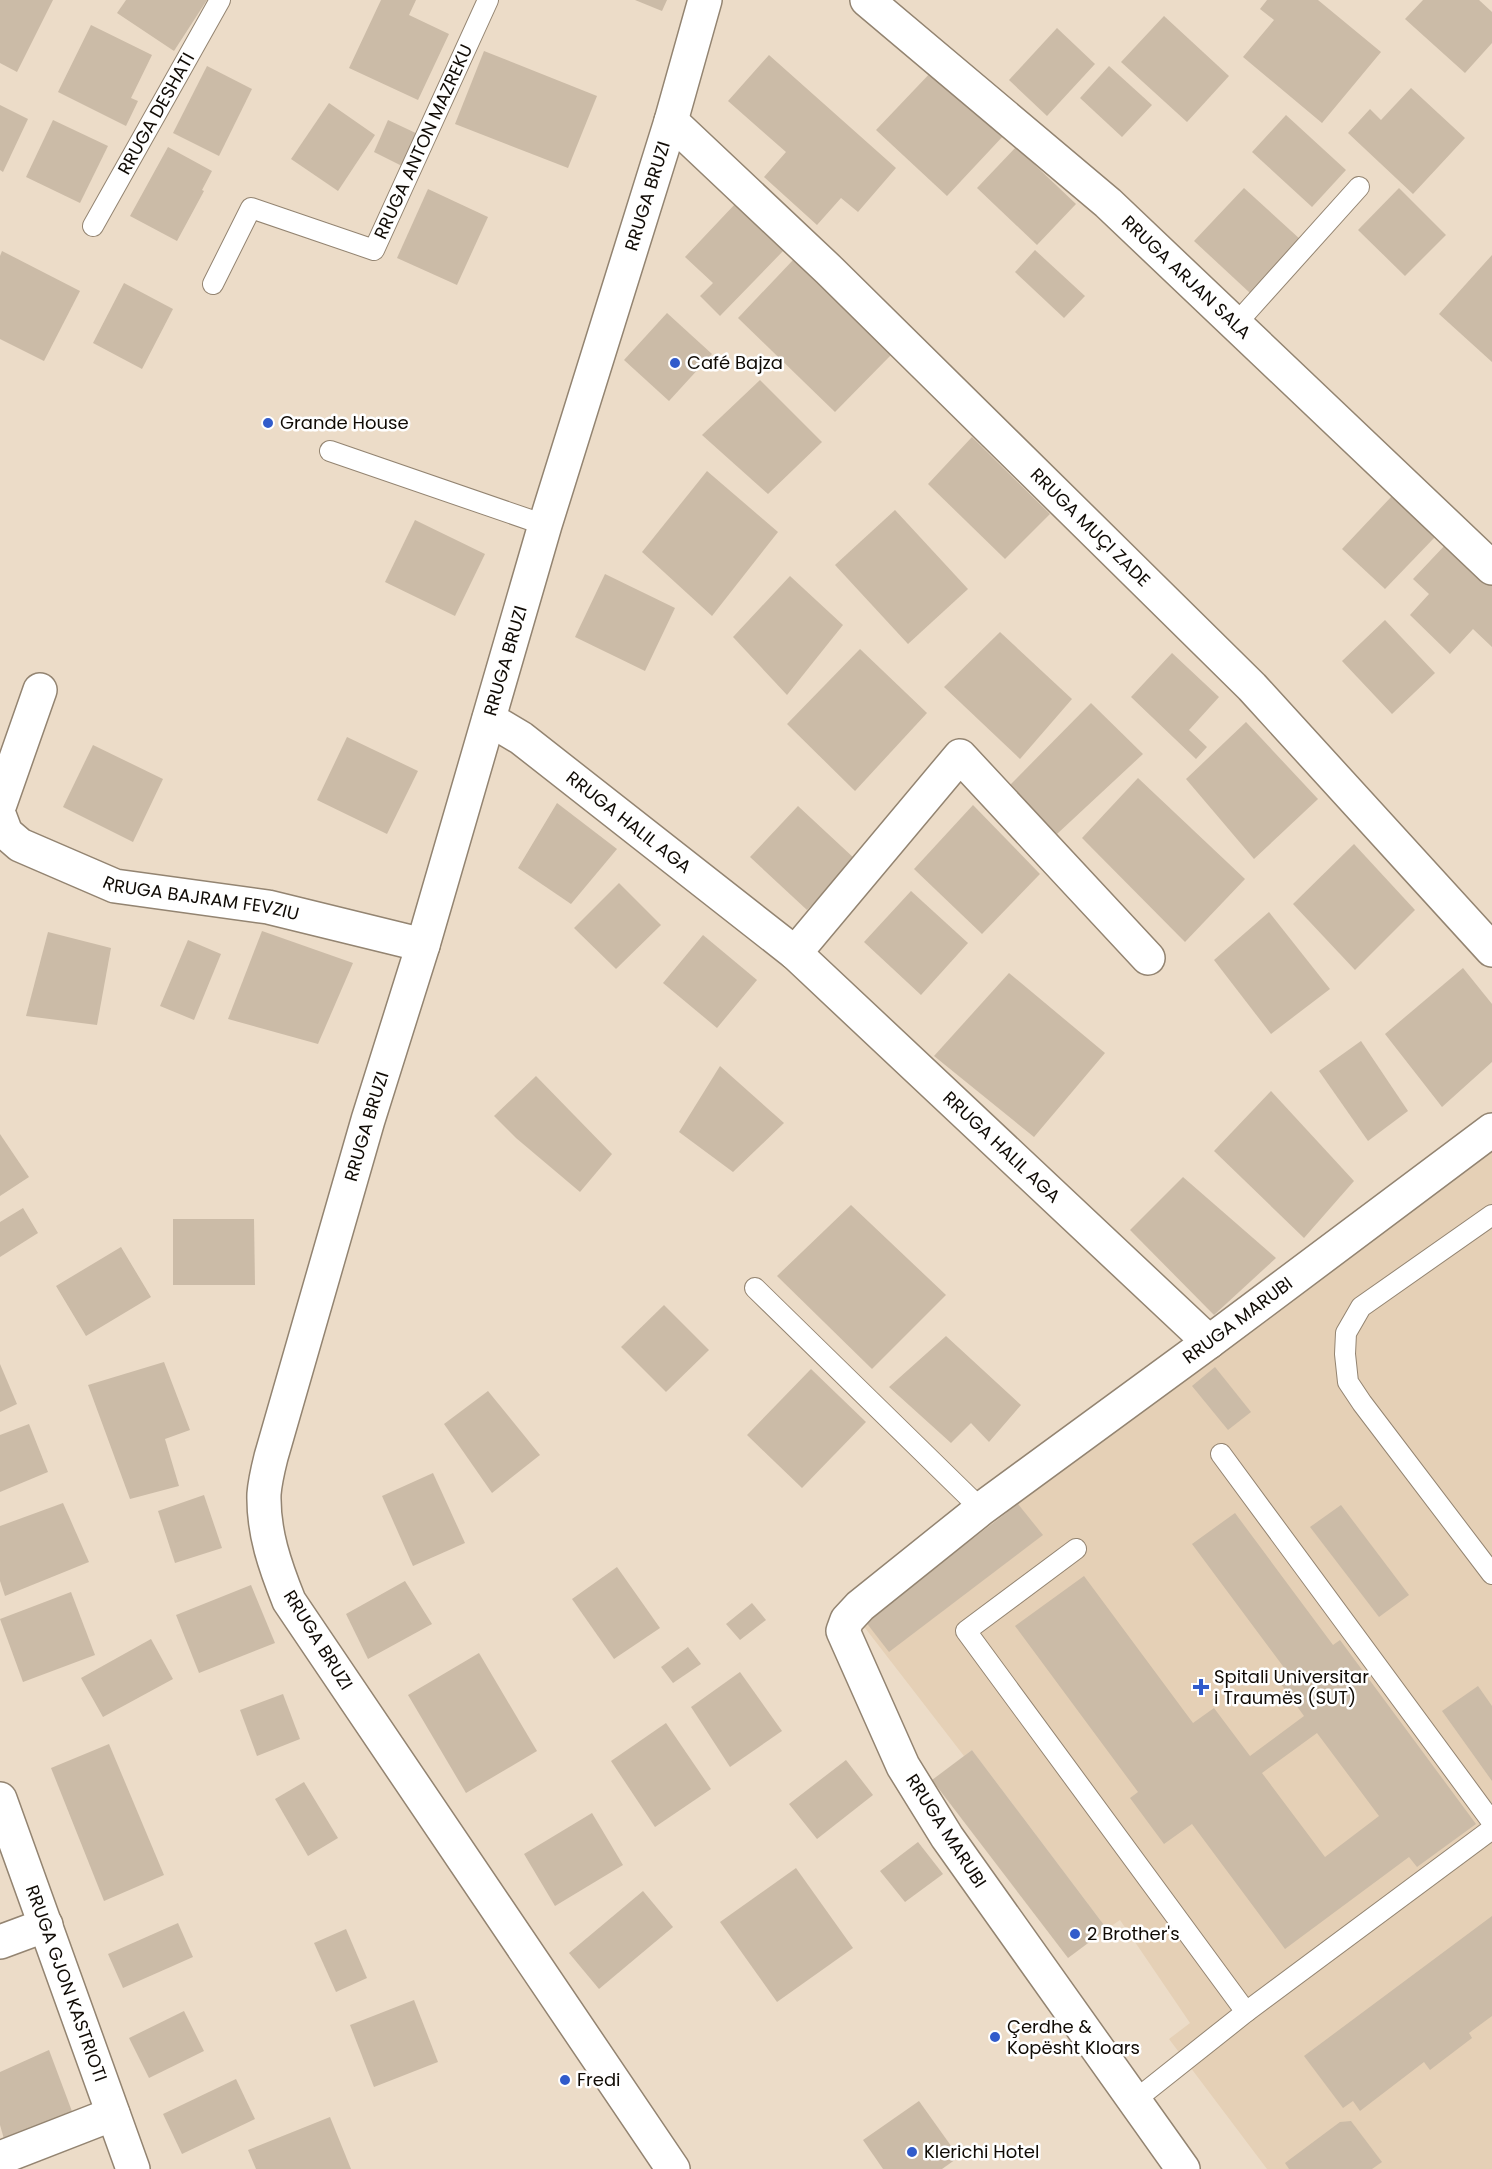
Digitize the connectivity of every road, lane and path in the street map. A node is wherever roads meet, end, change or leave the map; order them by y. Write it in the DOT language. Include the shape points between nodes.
graph roads {
  1 [pos="220,0"];
  2 [pos="488,0"];
  3 [pos="705,0"];
  4 [pos="867,0"];
  5 [pos="671,121"];
  6 [pos="1359,187"];
  7 [pos="93,226"];
  8 [pos="213,284"];
  9 [pos="1235,325"];
  10 [pos="330,451"];
  11 [pos="545,525"];
  12 [pos="1492,568"];
  13 [pos="40,690"];
  14 [pos="489,719"];
  15 [pos="0,804"];
  16 [pos="0,817"];
  17 [pos="423,945"];
  18 [pos="1492,950"];
  19 [pos="795,953"];
  20 [pos="1148,958"];
  21 [pos="1492,1130"];
  22 [pos="1492,1215"];
  23 [pos="755,1288"];
  24 [pos="1209,1342"];
  25 [pos="1221,1454"];
  26 [pos="981,1509"];
  27 [pos="1076,1549"];
  28 [pos="1492,1574"];
  29 [pos="0,1798"];
  30 [pos="1492,1822"];
  31 [pos="1492,1829"];
  32 [pos="46,1924"];
  33 [pos="0,1942"];
  34 [pos="1246,2012"];
  35 [pos="1134,2101"];
  36 [pos="113,2114"];
  37 [pos="0,2158"];
  38 [pos="133,2169"];
  39 [pos="673,2169"];
  40 [pos="1183,2169"];
  1 -- 7 [label="lane, RRUGA DESHATI"];
  2 -- 8 [label="lane, RRUGA ANTON MAZREKU" via="374,250 251,208"];
  3 -- 5 [label="street, RRUGA BRUZI"];
  4 -- 9 [label="street, RRUGA ARJAN SALA" via="1108,203"];
  5 -- 11 [label="street, RRUGA BRUZI"];
  5 -- 18 [label="street, RRUGA MUÇI ZADE" via="829,270 1251,687"];
  6 -- 9 [label="lane"];
  9 -- 12 [label="street, RRUGA ARJAN SALA"];
  10 -- 11 [label="lane"];
  11 -- 14 [label="street, RRUGA BRUZI"];
  13 -- 15 [label="street"];
  14 -- 17 [label="street, RRUGA BRUZI"];
  14 -- 19 [label="street, RRUGA HALIL AGA" via="521,738"];
  16 -- 17 [label="street, RRUGA BAJRAM FEVZIU" via="6,833 20,845 115,886 268,907"];
  17 -- 39 [label="street, RRUGA BRUZI" via="271,1457 264,1492 265,1527 273,1562 289,1601"];
  19 -- 20 [label="street" via="960,756"];
  19 -- 24 [label="street, RRUGA HALIL AGA"];
  21 -- 24 [label="street, RRUGA MARUBI"];
  22 -- 28 [label="lane" via="1361,1307 1346,1333 1345,1354 1348,1382 1362,1403"];
  23 -- 26 [label="lane"];
  24 -- 26 [label="street, RRUGA MARUBI"];
  25 -- 30 [label="lane"];
  26 -- 35 [label="street, RRUGA MARUBI" via="860,1606 843,1631 903,1766 941,1827"];
  27 -- 34 [label="lane" via="966,1631"];
  29 -- 32 [label="street, RRUGA GJON KASTRIOTI"];
  31 -- 34 [label="lane"];
  32 -- 33 [label="street"];
  32 -- 36 [label="street, RRUGA GJON KASTRIOTI"];
  34 -- 35 [label="lane"];
  35 -- 40 [label="street, RRUGA MARUBI"];
  36 -- 37 [label="street"];
  36 -- 38 [label="street, RRUGA GJON KASTRIOTI"];
}
